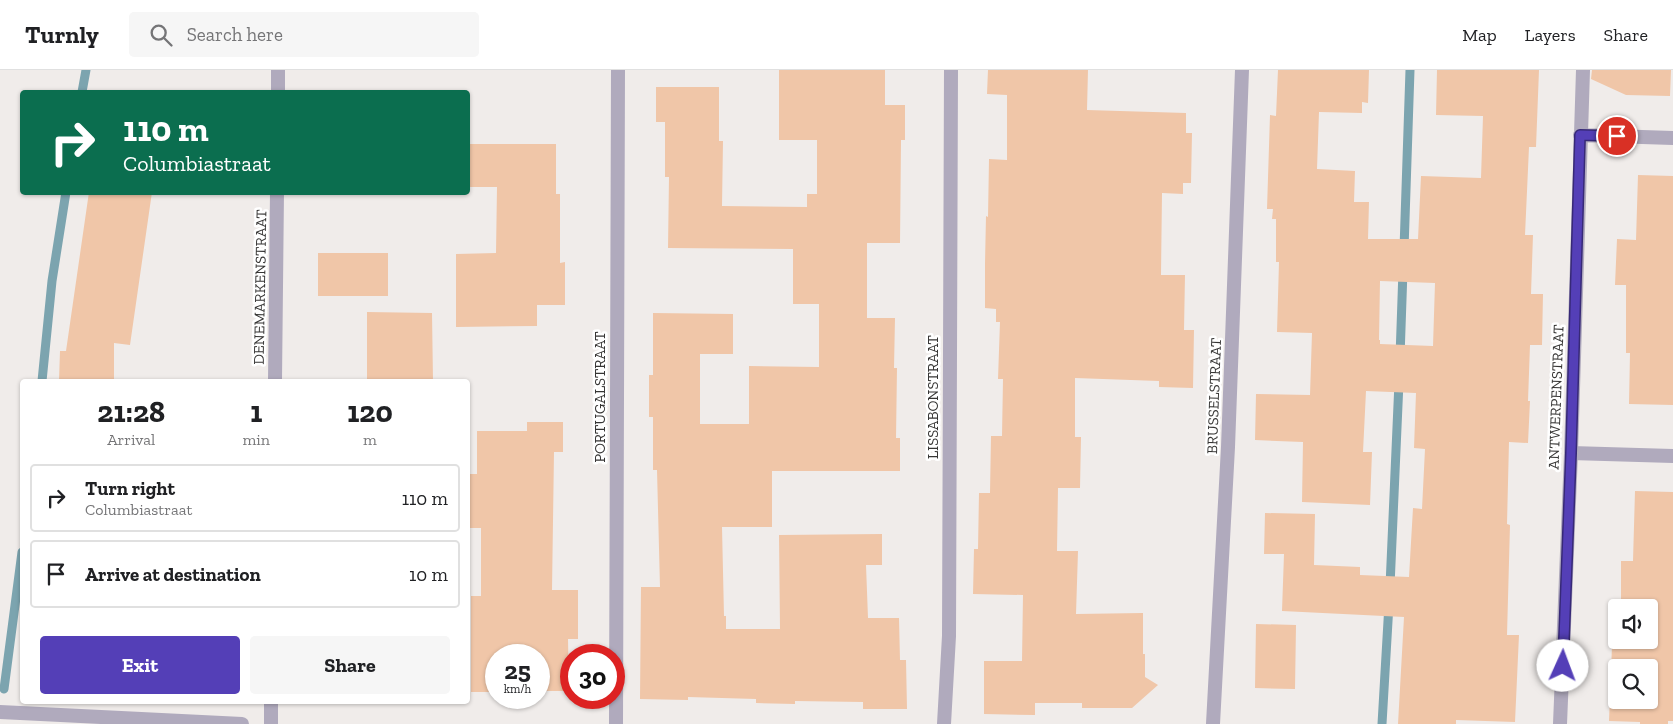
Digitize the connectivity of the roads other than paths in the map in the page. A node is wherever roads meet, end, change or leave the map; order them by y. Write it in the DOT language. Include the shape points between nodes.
graph roads {
  1 [pos="278,70"];
  2 [pos="618,70"];
  3 [pos="951,70"];
  4 [pos="1242,70"];
  5 [pos="1583,70"];
  6 [pos="278,90"];
  7 [pos="1580,135"];
  8 [pos="1673,138"];
  9 [pos="277,195"];
  10 [pos="275,379"];
  11 [pos="1571,453"];
  12 [pos="1673,456"];
  13 [pos="271,704"];
  14 [pos="0,712"];
  15 [pos="242,724"];
  16 [pos="271,724"];
  17 [pos="616,724"];
  18 [pos="944,724"];
  19 [pos="1213,724"];
  20 [pos="1560,724"];
  1 -- 6 [label="street"];
  2 -- 17 [label="street, PORTUGALSTRAAT"];
  3 -- 18 [label="street, LISSABONSTRAAT" via="949,626"];
  4 -- 19 [label="street, BRUSSELSTRAAT" via="1228,447"];
  5 -- 7 [label="street, ANTWERPENSTRAAT"];
  7 -- 8 [label="street"];
  7 -- 11 [label="street, ANTWERPENSTRAAT"];
  9 -- 10 [label="street, DENEMARKENSTRAAT"];
  11 -- 12 [label="street"];
  11 -- 20 [label="street, ANTWERPENSTRAAT"];
  13 -- 16 [label="street"];
  14 -- 15 [label="street"];
}
